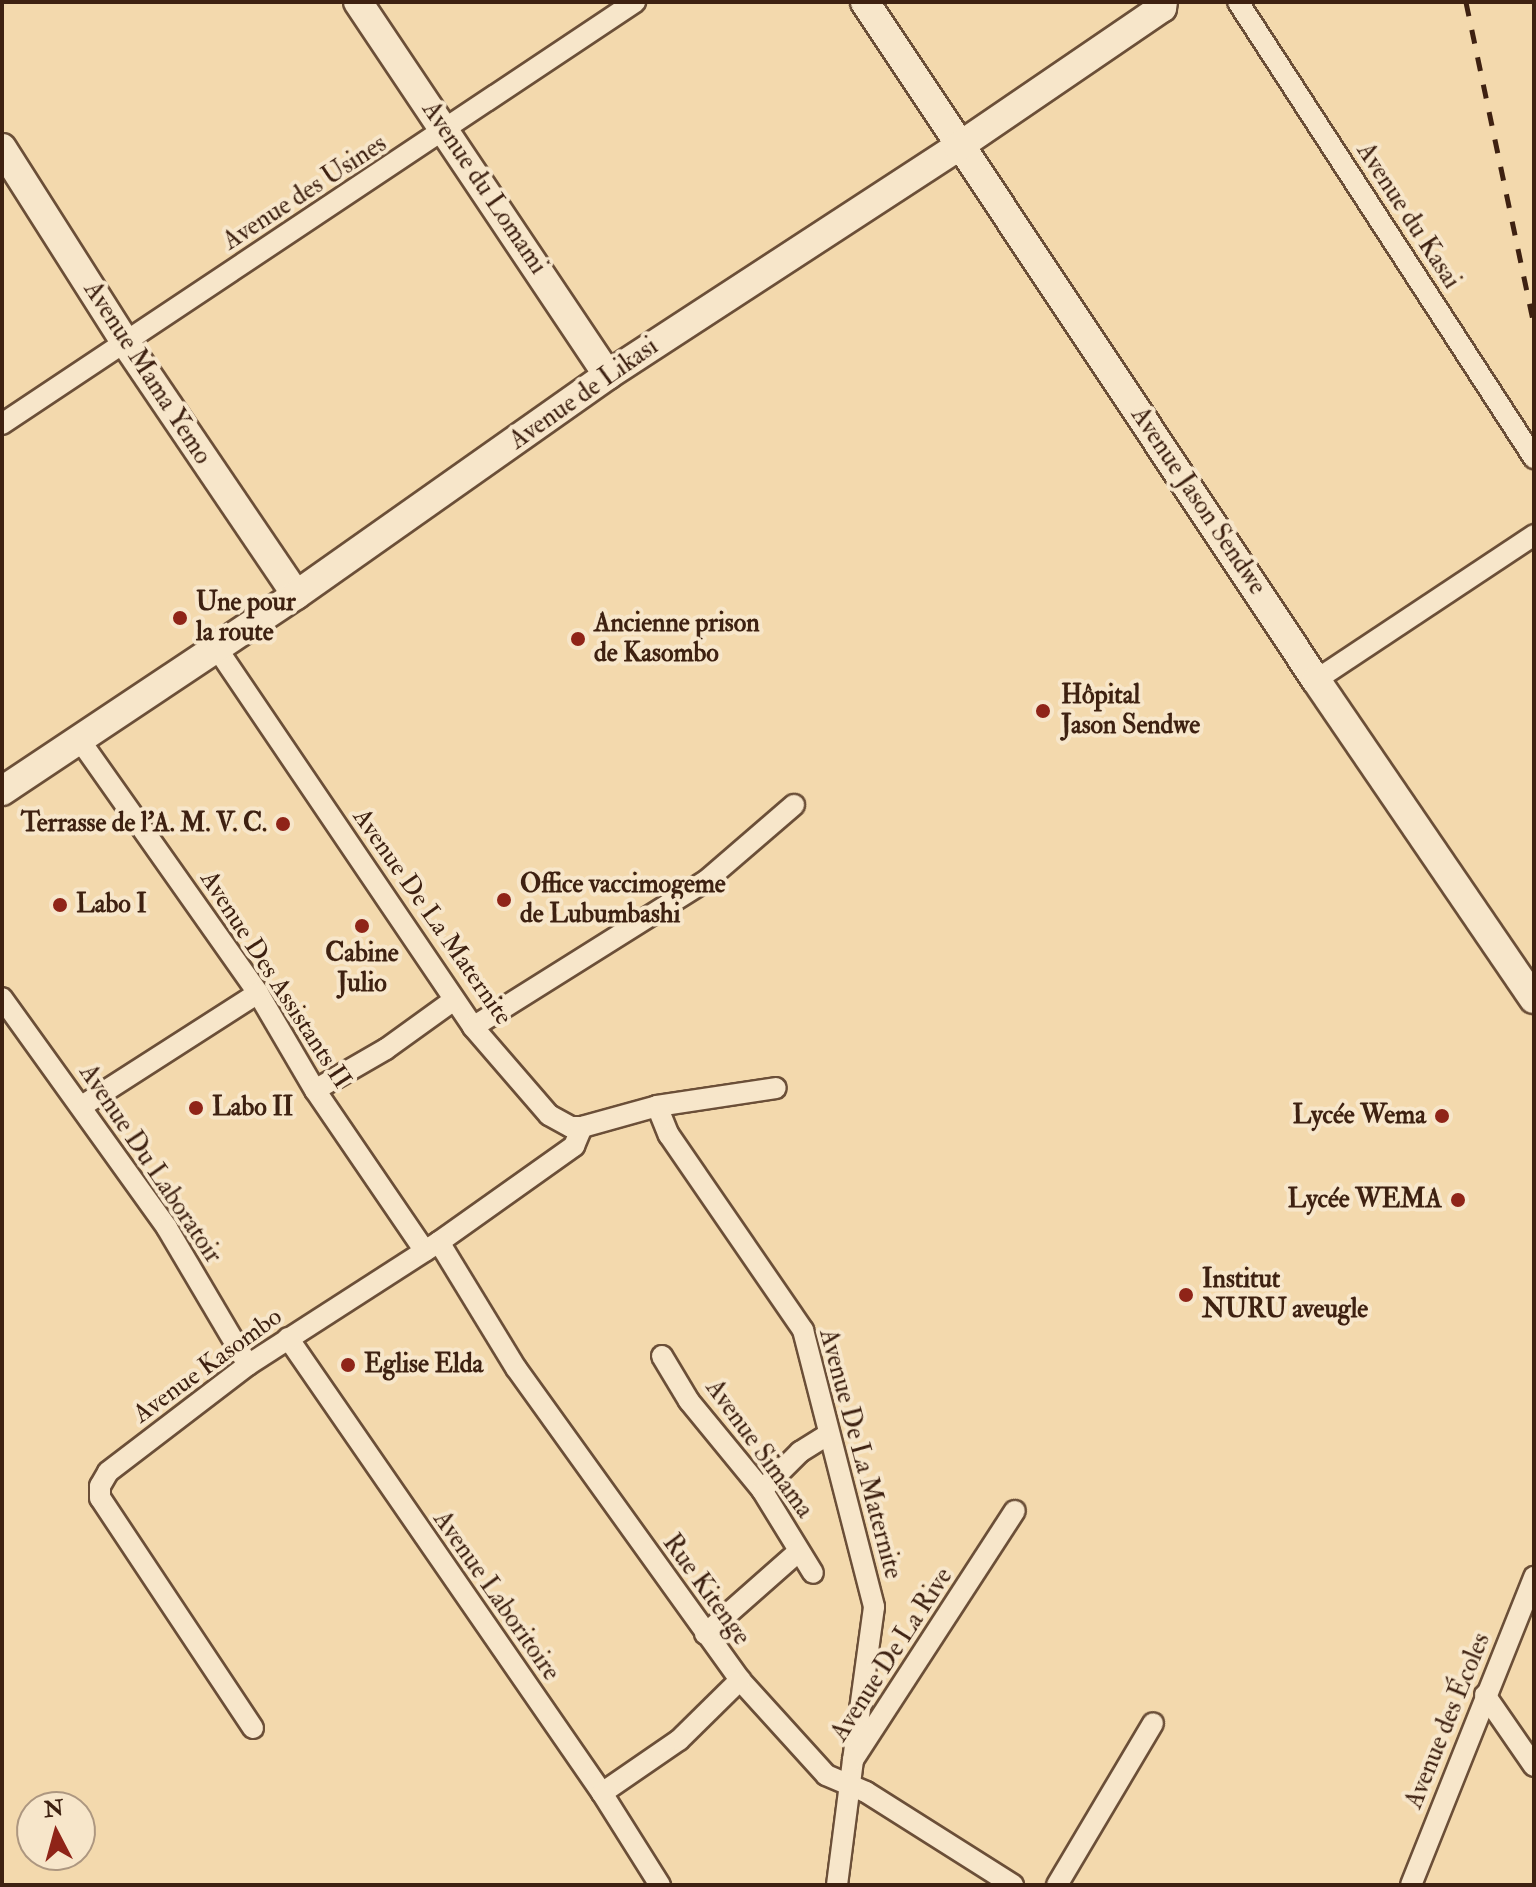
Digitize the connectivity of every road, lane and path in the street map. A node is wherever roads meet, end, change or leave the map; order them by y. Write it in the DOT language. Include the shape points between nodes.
graph roads {
  1 [pos="358,2"];
  2 [pos="635,2"];
  3 [pos="865,2"];
  4 [pos="1238,2"];
  5 [pos="1165,4"];
  6 [pos="447,131"];
  7 [pos="958,147"];
  8 [pos="2,148"];
  9 [pos="125,342"];
  10 [pos="608,375"];
  11 [pos="2,424"];
  12 [pos="1534,458"];
  13 [pos="1534,535"];
  14 [pos="296,595"];
  15 [pos="216,647"];
  16 [pos="1316,680"];
  17 [pos="79,739"];
  18 [pos="2,791"];
  19 [pos="794,805"];
  20 [pos="258,993"];
  21 [pos="2,998"];
  22 [pos="1534,999"];
  23 [pos="454,1000"];
  24 [pos="473,1027"];
  25 [pos="776,1088"];
  26 [pos="315,1090"];
  27 [pos="82,1106"];
  28 [pos="657,1106"];
  29 [pos="582,1127"];
  30 [pos="432,1247"];
  31 [pos="288,1338"];
  32 [pos="662,1356"];
  33 [pos="248,1365"];
  34 [pos="829,1434"];
  35 [pos="762,1490"];
  36 [pos="1015,1511"];
  37 [pos="799,1551"];
  38 [pos="813,1573"];
  39 [pos="1534,1577"];
  40 [pos="705,1634"];
  41 [pos="740,1680"];
  42 [pos="1485,1695"];
  43 [pos="1153,1723"];
  44 [pos="253,1728"];
  45 [pos="853,1760"];
  46 [pos="1534,1766"];
  47 [pos="849,1786"];
  48 [pos="602,1793"];
  49 [pos="660,1885"];
  50 [pos="837,1885"];
  51 [pos="1013,1885"];
  52 [pos="1057,1885"];
  53 [pos="1411,1885"];
  1 -- 6 [label="main road, Avenue du Lomami"];
  2 -- 6 [label="street, Avenue des Usines"];
  3 -- 7 [label="main road, Avenue Jason Sendwe"];
  4 -- 12 [label="street, Avenue du Kasai"];
  5 -- 7 [label="main road, Avenue de Likasi"];
  6 -- 9 [label="street, Avenue des Usines"];
  6 -- 10 [label="main road, Avenue du Lomami"];
  7 -- 10 [label="main road, Avenue de Likasi"];
  7 -- 16 [label="main road, Avenue Jason Sendwe"];
  8 -- 9 [label="main road, Avenue Mama Yemo"];
  9 -- 11 [label="street, Avenue des Usines"];
  9 -- 14 [label="main road, Avenue Mama Yemo"];
  10 -- 14 [label="main road, Avenue de Likasi"];
  13 -- 16 [label="street"];
  14 -- 15 [label="main road, Avenue de Likasi"];
  15 -- 17 [label="main road, Avenue de Likasi"];
  15 -- 23 [label="street, Avenue De La Maternite"];
  16 -- 22 [label="main road, Avenue Jason Sendwe"];
  17 -- 18 [label="main road, Avenue de Likasi"];
  17 -- 20 [label="street, Avenue Des Assistants II"];
  19 -- 24 [label="street" via="707,880"];
  20 -- 26 [label="street, Avenue Des Assistants II"];
  20 -- 27 [label="street"];
  21 -- 27 [label="street, Avenue Du Laboratoir"];
  23 -- 24 [label="street, Avenue De La Maternite"];
  23 -- 26 [label="street" via="386,1049"];
  24 -- 29 [label="street, Avenue De La Maternite" via="549,1115"];
  25 -- 28 [label="street"];
  26 -- 30 [label="street, Avenue Des Assistants II"];
  27 -- 33 [label="street, Avenue Du Laboratoir" via="167,1228"];
  28 -- 29 [label="street"];
  28 -- 34 [label="street, Avenue De La Maternite" via="669,1135 803,1330"];
  29 -- 30 [label="street, Avenue Kasombo" via="574,1146"];
  30 -- 31 [label="street, Avenue Kasombo"];
  30 -- 40 [label="street, Rue Kitenge"];
  31 -- 33 [label="street, Avenue Kasombo"];
  31 -- 48 [label="street, Avenue Laboritoire"];
  32 -- 35 [label="street, Avenue Simama" via="689,1401"];
  33 -- 44 [label="street, Avenue Kasombo" via="108,1472 100,1498"];
  34 -- 35 [label="street" via="800,1452"];
  34 -- 45 [label="street, Avenue De La Maternite" via="874,1607"];
  35 -- 37 [label="street, Avenue Simama"];
  36 -- 45 [label="street, Avenue De La Rive"];
  37 -- 38 [label="street, Avenue Simama"];
  37 -- 40 [label="street"];
  39 -- 42 [label="street, Avenue des Écoles"];
  40 -- 41 [label="street, Rue Kitenge"];
  41 -- 47 [label="street, Rue Kitenge" via="826,1775"];
  41 -- 48 [label="street" via="679,1740"];
  42 -- 46 [label="street"];
  42 -- 53 [label="street, Avenue des Écoles"];
  43 -- 52 [label="street"];
  45 -- 47 [label="street, Avenue De La Rive"];
  47 -- 50 [label="street, Avenue De La Rive"];
  47 -- 51 [label="street, Rue Kitenge"];
  48 -- 49 [label="street, Avenue Laboritoire"];
}
